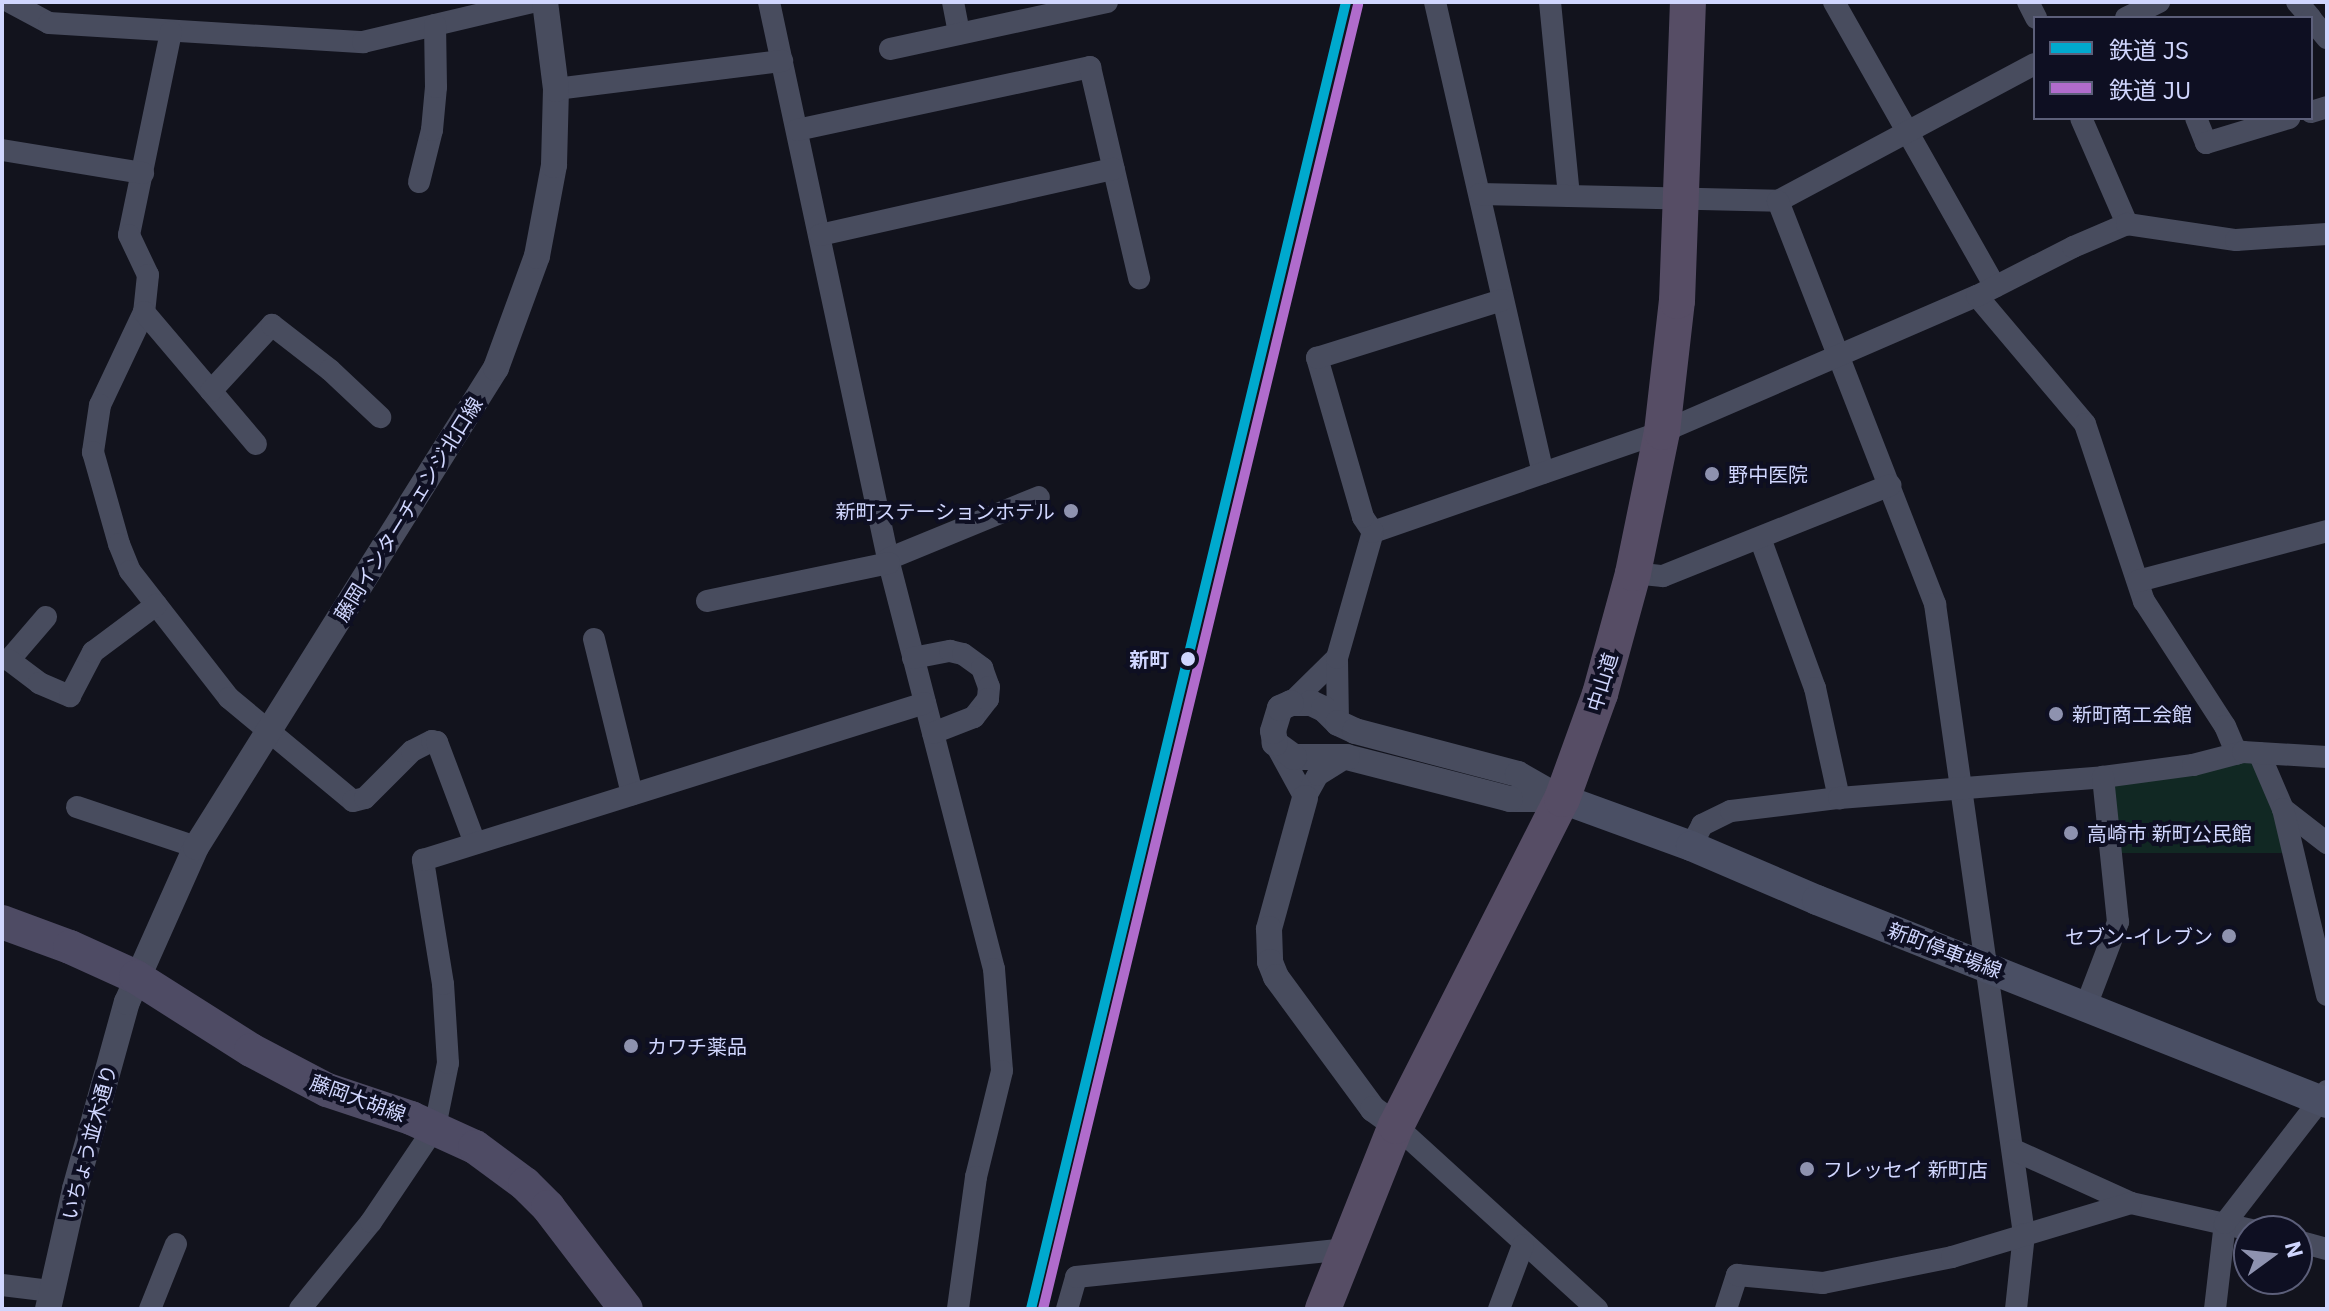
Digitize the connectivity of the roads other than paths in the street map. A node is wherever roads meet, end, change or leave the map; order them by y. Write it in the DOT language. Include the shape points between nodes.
graph roads {
  1 [pos="10,2"];
  2 [pos="532,2"];
  3 [pos="545,2"];
  4 [pos="769,2"];
  5 [pos="953,2"];
  6 [pos="1107,2"];
  7 [pos="1435,2"];
  8 [pos="1550,2"];
  9 [pos="1688,2"];
  10 [pos="1834,2"];
  11 [pos="1061,6"];
  12 [pos="2152,7"];
  13 [pos="2131,16"];
  14 [pos="2313,20"];
  15 [pos="435,25"];
  16 [pos="171,32"];
  17 [pos="959,33"];
  18 [pos="2327,38"];
  19 [pos="890,49"];
  20 [pos="782,61"];
  21 [pos="2033,65"];
  22 [pos="556,89"];
  23 [pos="2082,120"];
  24 [pos="2197,120"];
  25 [pos="2282,120"];
  26 [pos="797,130"];
  27 [pos="1908,131"];
  28 [pos="2,150"];
  29 [pos="1114,169"];
  30 [pos="143,173"];
  31 [pos="419,182"];
  32 [pos="1480,194"];
  33 [pos="1569,196"];
  34 [pos="1681,199"];
  35 [pos="1778,201"];
  36 [pos="2127,224"];
  37 [pos="2327,234"];
  38 [pos="820,235"];
  39 [pos="1139,278"];
  40 [pos="1986,292"];
  41 [pos="1502,300"];
  42 [pos="144,312"];
  43 [pos="1840,357"];
  44 [pos="211,391"];
  45 [pos="380,417"];
  46 [pos="1662,432"];
  47 [pos="256,444"];
  48 [pos="1543,473"];
  49 [pos="1891,485"];
  50 [pos="1039,497"];
  51 [pos="2327,531"];
  52 [pos="1373,532"];
  53 [pos="1760,538"];
  54 [pos="888,561"];
  55 [pos="1633,573"];
  56 [pos="2138,581"];
  57 [pos="707,601"];
  58 [pos="156,605"];
  59 [pos="46,617"];
  60 [pos="594,639"];
  61 [pos="913,658"];
  62 [pos="1337,658"];
  63 [pos="925,703"];
  64 [pos="1291,703"];
  65 [pos="1338,723"];
  66 [pos="269,733"];
  67 [pos="933,733"];
  68 [pos="1275,743"];
  69 [pos="2248,753"];
  70 [pos="1347,757"];
  71 [pos="2327,757"];
  72 [pos="2103,777"];
  73 [pos="1963,789"];
  74 [pos="632,794"];
  75 [pos="1305,798"];
  76 [pos="1839,798"];
  77 [pos="1562,799"];
  78 [pos="77,807"];
  79 [pos="2283,809"];
  80 [pos="475,843"];
  81 [pos="2327,843"];
  82 [pos="1691,846"];
  83 [pos="196,847"];
  84 [pos="2,922"];
  85 [pos="1984,965"];
  86 [pos="136,977"];
  87 [pos="2327,995"];
  88 [pos="2086,1006"];
  89 [pos="2324,1098"];
  90 [pos="1396,1126"];
  91 [pos="435,1127"];
  92 [pos="2014,1150"];
  93 [pos="2131,1203"];
  94 [pos="2225,1223"];
  95 [pos="2233,1225"];
  96 [pos="2024,1234"];
  97 [pos="176,1244"];
  98 [pos="1523,1245"];
  99 [pos="1345,1249"];
  100 [pos="2,1285"];
  101 [pos="49,1300"];
  102 [pos="150,1309"];
  103 [pos="300,1309"];
  104 [pos="626,1309"];
  105 [pos="958,1309"];
  106 [pos="1067,1309"];
  107 [pos="1323,1309"];
  108 [pos="1499,1309"];
  109 [pos="1597,1309"];
  110 [pos="1726,1309"];
  111 [pos="2016,1309"];
  112 [pos="2215,1309"];
  1 -- 16 [label="street" via="49,23"];
  2 -- 15 [label="street"];
  3 -- 22 [label="street, 藤岡インターチェンジ北口線"];
  4 -- 20 [label="street"];
  5 -- 17 [label="street"];
  6 -- 11 [label="street"];
  7 -- 32 [label="street"];
  8 -- 33 [label="street"];
  9 -- 34 [label="highway, 中山道"];
  10 -- 27 [label="street"];
  11 -- 17 [label="street"];
  12 -- 13 [label="street"];
  14 -- 18 [label="street"];
  15 -- 16 [label="street" via="363,42"];
  15 -- 31 [label="street" via="432,130"];
  16 -- 30 [label="street"];
  17 -- 19 [label="street"];
  20 -- 22 [label="street"];
  20 -- 26 [label="street"];
  21 -- 27 [label="street"];
  22 -- 66 [label="street, 藤岡インターチェンジ北口線" via="554,165 537,256 496,368"];
  23 -- 36 [label="street"];
  24 -- 25 [label="street" via="2206,143"];
  26 -- 29 [label="street" via="1090,67"];
  26 -- 38 [label="street"];
  27 -- 35 [label="street"];
  27 -- 40 [label="street"];
  28 -- 30 [label="street"];
  29 -- 38 [label="street"];
  29 -- 39 [label="street"];
  30 -- 42 [label="street" via="129,235 148,275"];
  32 -- 33 [label="street"];
  32 -- 41 [label="street"];
  33 -- 34 [label="street"];
  34 -- 35 [label="street"];
  34 -- 46 [label="highway, 中山道" via="1677,301"];
  35 -- 43 [label="street"];
  36 -- 37 [label="street" via="2236,240"];
  36 -- 40 [label="street"];
  38 -- 54 [label="street"];
  40 -- 43 [label="street"];
  40 -- 56 [label="street" via="2085,424"];
  41 -- 48 [label="street"];
  41 -- 52 [label="street" via="1317,358 1363,517"];
  42 -- 44 [label="street"];
  42 -- 58 [label="street" via="100,405 93,452 130,571"];
  43 -- 46 [label="street"];
  43 -- 49 [label="street"];
  44 -- 45 [label="street" via="272,325"];
  44 -- 47 [label="street"];
  46 -- 48 [label="street"];
  46 -- 55 [label="highway, 中山道"];
  48 -- 52 [label="street"];
  49 -- 53 [label="street"];
  49 -- 73 [label="street" via="1935,604"];
  50 -- 54 [label="street"];
  51 -- 56 [label="street"];
  52 -- 62 [label="street"];
  53 -- 55 [label="street" via="1663,576"];
  53 -- 76 [label="street" via="1815,688"];
  54 -- 57 [label="street"];
  54 -- 61 [label="street"];
  55 -- 77 [label="highway, 中山道" via="1600,694"];
  56 -- 69 [label="street" via="2144,601"];
  58 -- 59 [label="street" via="93,652 70,696 39,683 9,660"];
  58 -- 66 [label="street" via="229,698"];
  60 -- 74 [label="street"];
  61 -- 63 [label="street"];
  61 -- 67 [label="street" via="950,651 963,654 982,668 989,687 988,699 974,717"];
  62 -- 64 [label="street"];
  62 -- 65 [label="street"];
  63 -- 67 [label="street"];
  63 -- 74 [label="street"];
  64 -- 65 [label="street" via="1311,703"];
  64 -- 68 [label="street" via="1274,719"];
  65 -- 77 [label="street" via="1518,774"];
  66 -- 80 [label="street" via="353,801 365,798 412,751 437,742"];
  66 -- 83 [label="street, 藤岡インターチェンジ北口線"];
  67 -- 105 [label="street" via="994,969 1002,1071 976,1177"];
  68 -- 70 [label="street" via="1294,757"];
  68 -- 75 [label="street"];
  69 -- 71 [label="street"];
  69 -- 72 [label="street"];
  69 -- 79 [label="street"];
  70 -- 75 [label="street" via="1318,775"];
  70 -- 77 [label="street" via="1510,799"];
  72 -- 73 [label="street"];
  72 -- 88 [label="street" via="2118,922"];
  73 -- 76 [label="street"];
  73 -- 85 [label="street" via="1961,807"];
  74 -- 80 [label="street"];
  75 -- 90 [label="street" via="1269,929 1270,962 1373,1109"];
  76 -- 82 [label="street" via="1731,811 1702,825"];
  77 -- 82 [label="main road, 新町停車場線"];
  77 -- 90 [label="highway, 中山道"];
  78 -- 83 [label="street"];
  79 -- 81 [label="street"];
  79 -- 87 [label="street"];
  80 -- 91 [label="street" via="423,860 443,984 448,1063"];
  82 -- 85 [label="main road, 新町停車場線"];
  83 -- 86 [label="street, 藤岡インターチェンジ北口線"];
  84 -- 86 [label="main road, 藤岡大胡線"];
  85 -- 88 [label="main road, 新町停車場線"];
  85 -- 92 [label="street"];
  86 -- 91 [label="main road, 藤岡大胡線" via="289,1071 327,1090"];
  86 -- 101 [label="street, いちょう並木通り"];
  88 -- 89 [label="main road, 新町停車場線"];
  89 -- 94 [label="street"];
  90 -- 98 [label="street"];
  90 -- 99 [label="highway, 中山道"];
  91 -- 103 [label="street" via="371,1222"];
  91 -- 104 [label="main road, 藤岡大胡線" via="475,1147 525,1184"];
  92 -- 93 [label="street"];
  92 -- 96 [label="street"];
  93 -- 94 [label="street"];
  93 -- 96 [label="street"];
  94 -- 95 [label="street"];
  94 -- 112 [label="street"];
  96 -- 110 [label="street" via="1952,1257 1823,1283 1737,1275"];
  96 -- 111 [label="street"];
  97 -- 102 [label="street"];
  98 -- 108 [label="street"];
  98 -- 109 [label="street"];
  99 -- 106 [label="street" via="1076,1277"];
  99 -- 107 [label="highway, 中山道"];
  100 -- 101 [label="street"];
}
